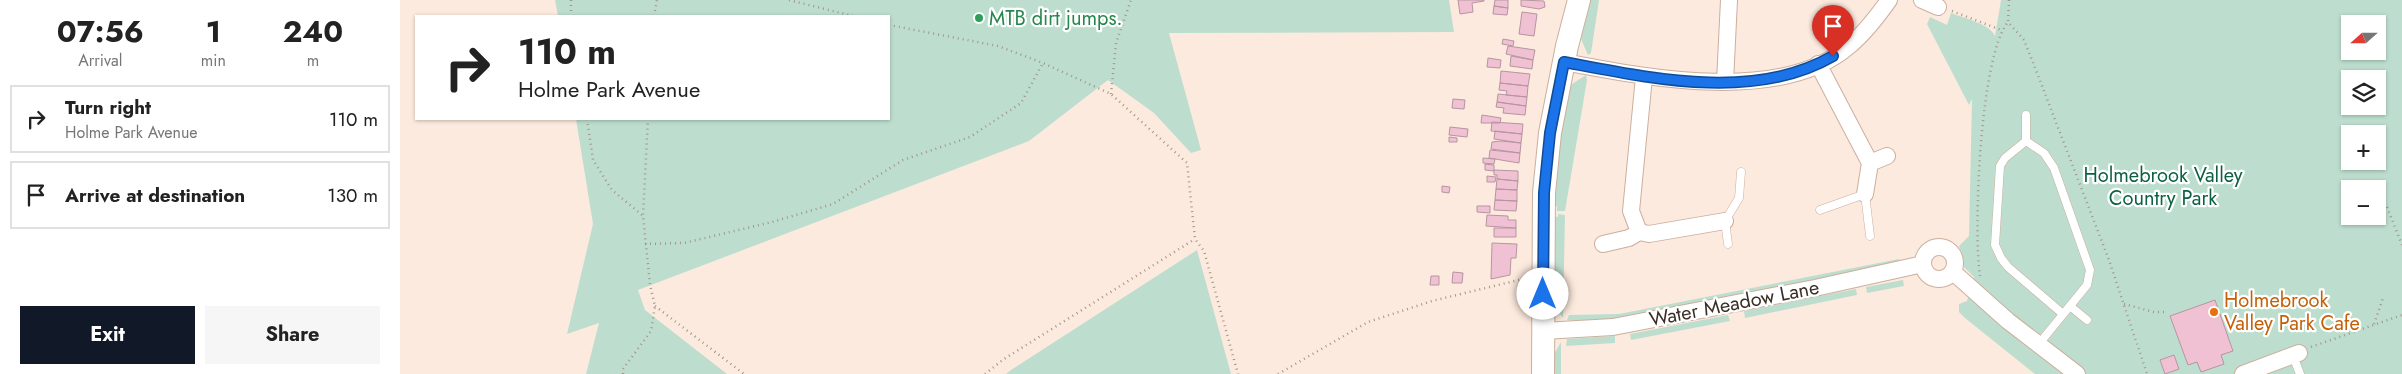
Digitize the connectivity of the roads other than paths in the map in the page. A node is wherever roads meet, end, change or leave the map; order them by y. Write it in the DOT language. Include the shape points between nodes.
graph roads {
  1 [pos="1579,0"];
  2 [pos="1729,0"];
  3 [pos="1888,0"];
  4 [pos="1922,0"];
  5 [pos="1938,7"];
  6 [pos="1564,62"];
  7 [pos="1818,64"];
  8 [pos="1644,77"];
  9 [pos="1725,82"];
  10 [pos="2026,115"];
  11 [pos="2026,141"];
  12 [pos="1887,156"];
  13 [pos="1870,163"];
  14 [pos="1741,172"];
  15 [pos="1865,194"];
  16 [pos="1820,210"];
  17 [pos="1725,220"];
  18 [pos="1639,232"];
  19 [pos="1870,236"];
  20 [pos="1603,244"];
  21 [pos="1728,244"];
  22 [pos="1923,264"];
  23 [pos="1953,272"];
  24 [pos="2070,306"];
  25 [pos="2063,314"];
  26 [pos="2087,320"];
  27 [pos="1543,330"];
  28 [pos="2038,345"];
  29 [pos="2296,354"];
  30 [pos="1544,374"];
  31 [pos="2077,374"];
  32 [pos="2243,374"];
  33 [pos="2300,374"];
  1 -- 6 [label="main road"];
  2 -- 9 [label="street"];
  3 -- 7 [label="street" via="1873,22 1848,47"];
  4 -- 5 [label="street"];
  6 -- 8 [label="street"];
  6 -- 27 [label="main road" via="1550,133 1544,193"];
  7 -- 9 [label="street" via="1785,76"];
  7 -- 13 [label="street"];
  8 -- 9 [label="street"];
  8 -- 18 [label="street" via="1631,211"];
  10 -- 11 [label="lane"];
  11 -- 24 [label="lane" via="2044,153 2054,168 2089,266 2087,285"];
  11 -- 25 [label="lane" via="2000,166 1995,245 2008,267"];
  12 -- 13 [label="street"];
  13 -- 15 [label="street"];
  14 -- 17 [label="lane" via="1739,198"];
  15 -- 16 [label="lane"];
  15 -- 19 [label="lane"];
  17 -- 18 [label="street" via="1649,234"];
  17 -- 21 [label="lane"];
  18 -- 20 [label="street" via="1629,238"];
  22 -- 23 [label="street" via="1931,277 1944,279"];
  22 -- 23 [label="street" via="1925,254 1936,246 1944,247 1952,252 1956,263"];
  22 -- 27 [label="street, Water Meadow Lane" via="1613,326"];
  23 -- 28 [label="street"];
  24 -- 25 [label="lane"];
  24 -- 26 [label="lane"];
  25 -- 28 [label="lane"];
  27 -- 30 [label="main road"];
  28 -- 31 [label="street"];
  29 -- 32 [label="street"];
  29 -- 33 [label="lane"];
}
